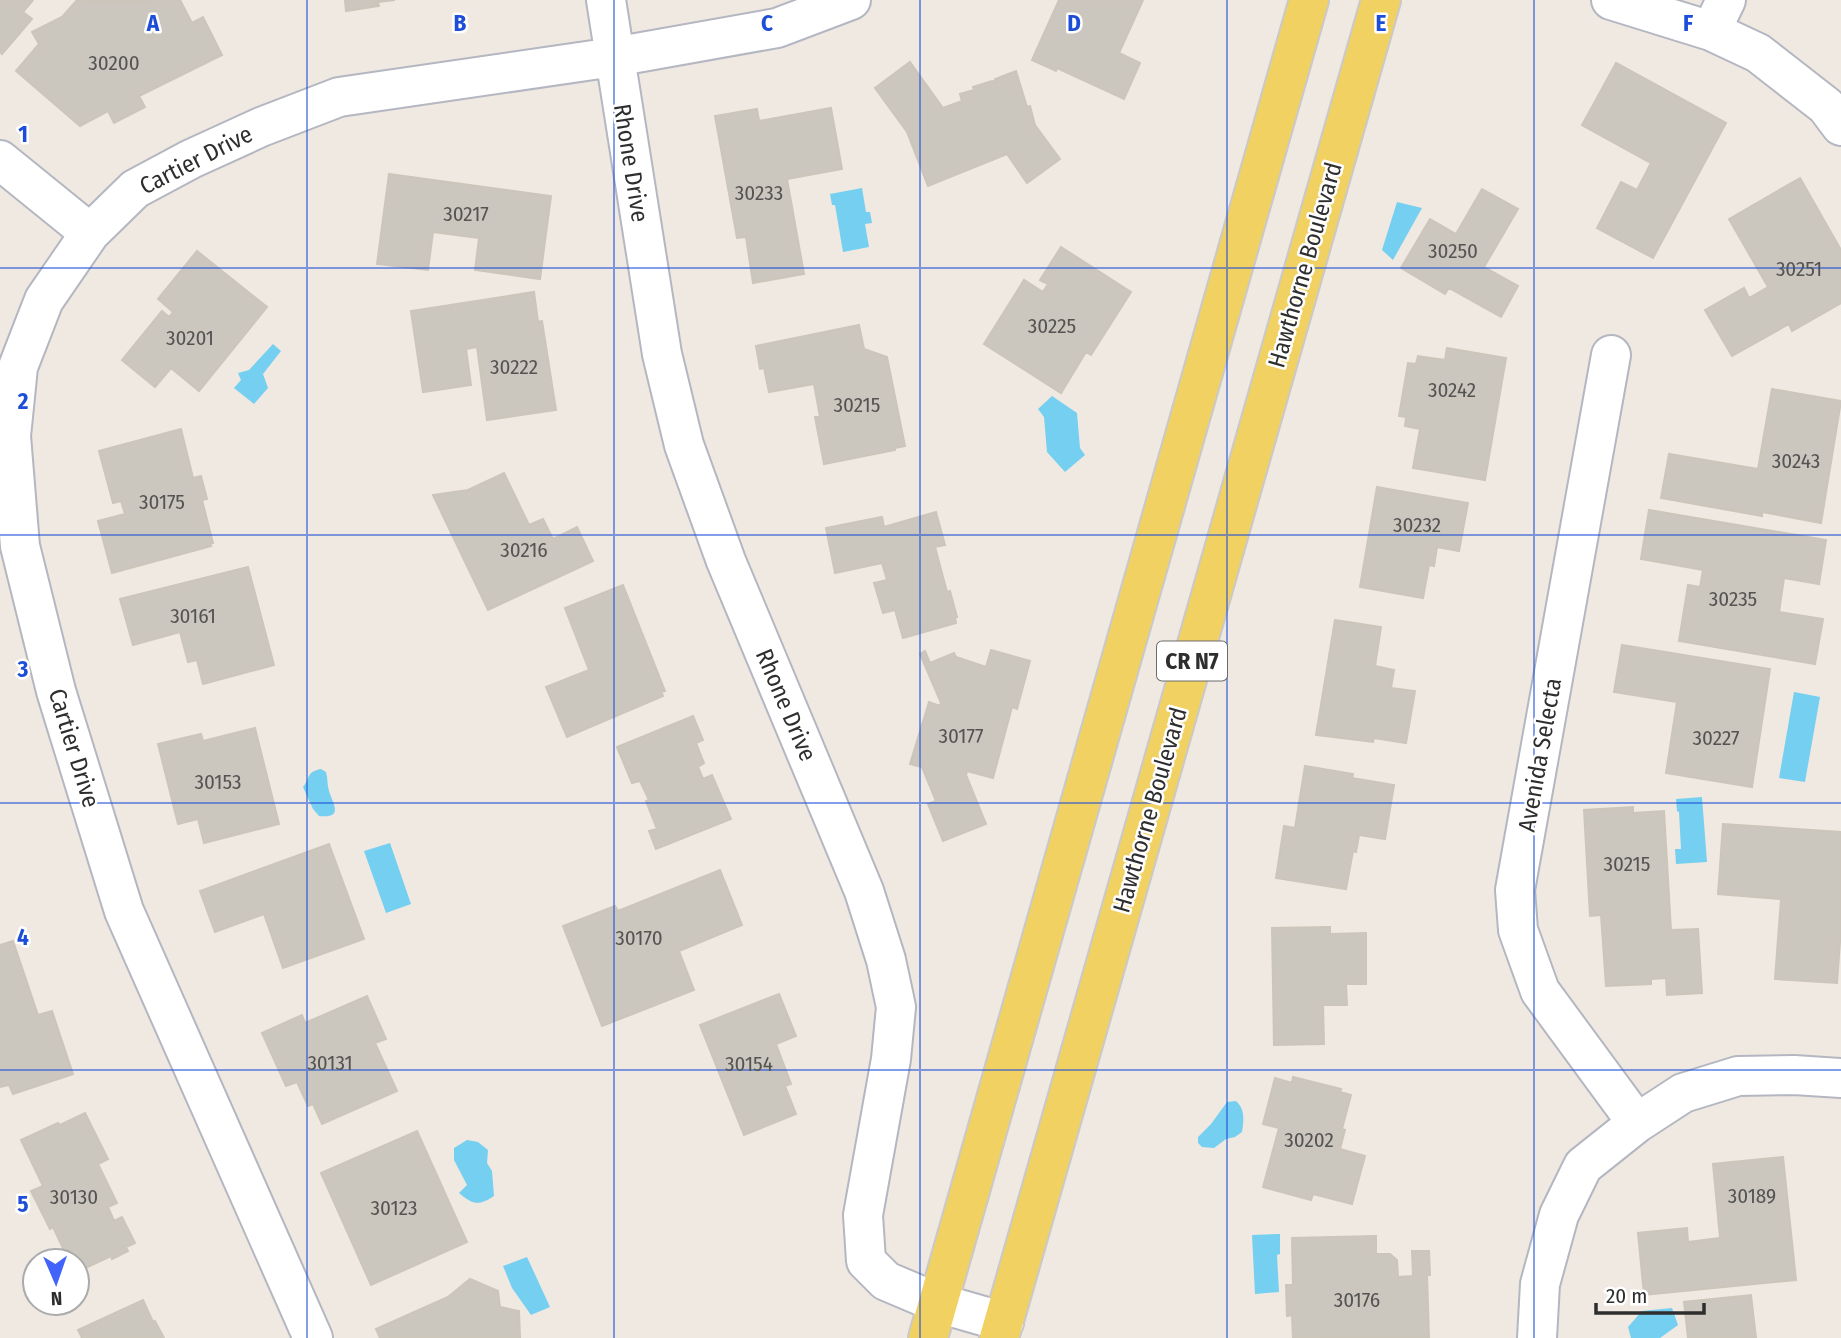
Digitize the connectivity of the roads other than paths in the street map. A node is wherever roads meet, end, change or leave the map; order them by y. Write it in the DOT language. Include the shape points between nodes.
graph roads {
  1 [pos="606,0"];
  2 [pos="851,0"];
  3 [pos="1309,0"];
  4 [pos="1381,0"];
  5 [pos="1611,0"];
  6 [pos="1719,16"];
  7 [pos="614,57"];
  8 [pos="1841,126"];
  9 [pos="0,160"];
  10 [pos="90,233"];
  11 [pos="1611,355"];
  12 [pos="1841,1077"];
  13 [pos="1637,1123"];
  14 [pos="933,1320"];
  15 [pos="1001,1330"];
  16 [pos="313,1338"];
  17 [pos="1537,1338"];
  1 -- 7 [label="street, Rhone Drive"];
  2 -- 7 [label="street, Cartier Drive" via="777,28"];
  3 -- 14 [label="main road, CR N7"];
  4 -- 15 [label="main road, Hawthorne Boulevard / CR N7"];
  5 -- 6 [label="street"];
  6 -- 8 [label="street" via="1826,106"];
  7 -- 10 [label="street, Cartier Drive" via="339,97 261,127 135,189"];
  7 -- 14 [label="street, Rhone Drive" via="660,347 684,445 726,561 864,891 894,995 891,1059 863,1215 866,1261"];
  9 -- 10 [label="street"];
  10 -- 16 [label="street, Cartier Drive" via="44,300 18,367 11,436 20,546 57,691 124,911"];
  11 -- 13 [label="street, Avenida Selecta" via="1515,890 1518,930 1540,990"];
  12 -- 13 [label="street" via="1738,1076 1683,1093"];
  13 -- 17 [label="street" via="1583,1166 1559,1215 1540,1284"];
  14 -- 15 [label="street, Rhone Drive"];
}
